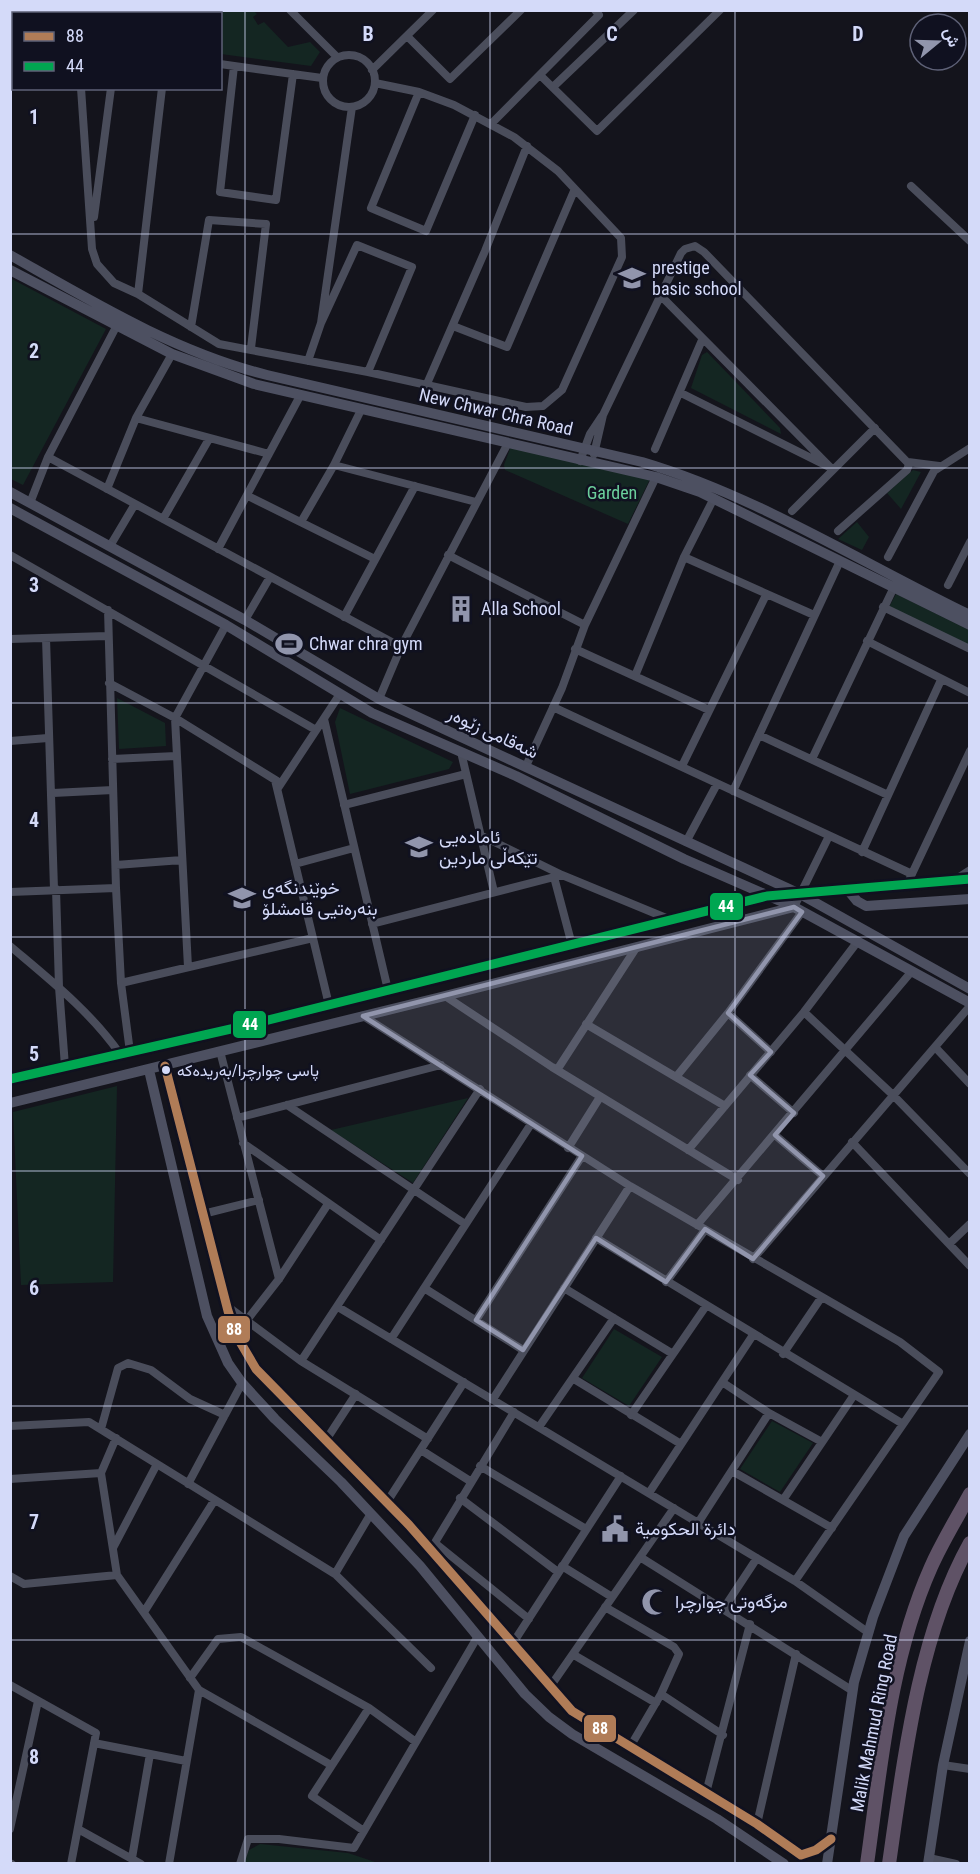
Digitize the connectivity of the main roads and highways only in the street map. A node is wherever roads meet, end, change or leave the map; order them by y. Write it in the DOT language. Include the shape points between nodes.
graph roads {
  1 [pos="969,1494"];
  2 [pos="969,1543"];
  3 [pos="867,1863"];
  4 [pos="889,1863"];
  1 -- 3 [label="highway, Malik Mahmud Ring Road" via="931,1568 907,1638 890,1711"];
  2 -- 4 [label="highway, Malik Mahmud Ring Road" via="930,1641 904,1758"];
}
